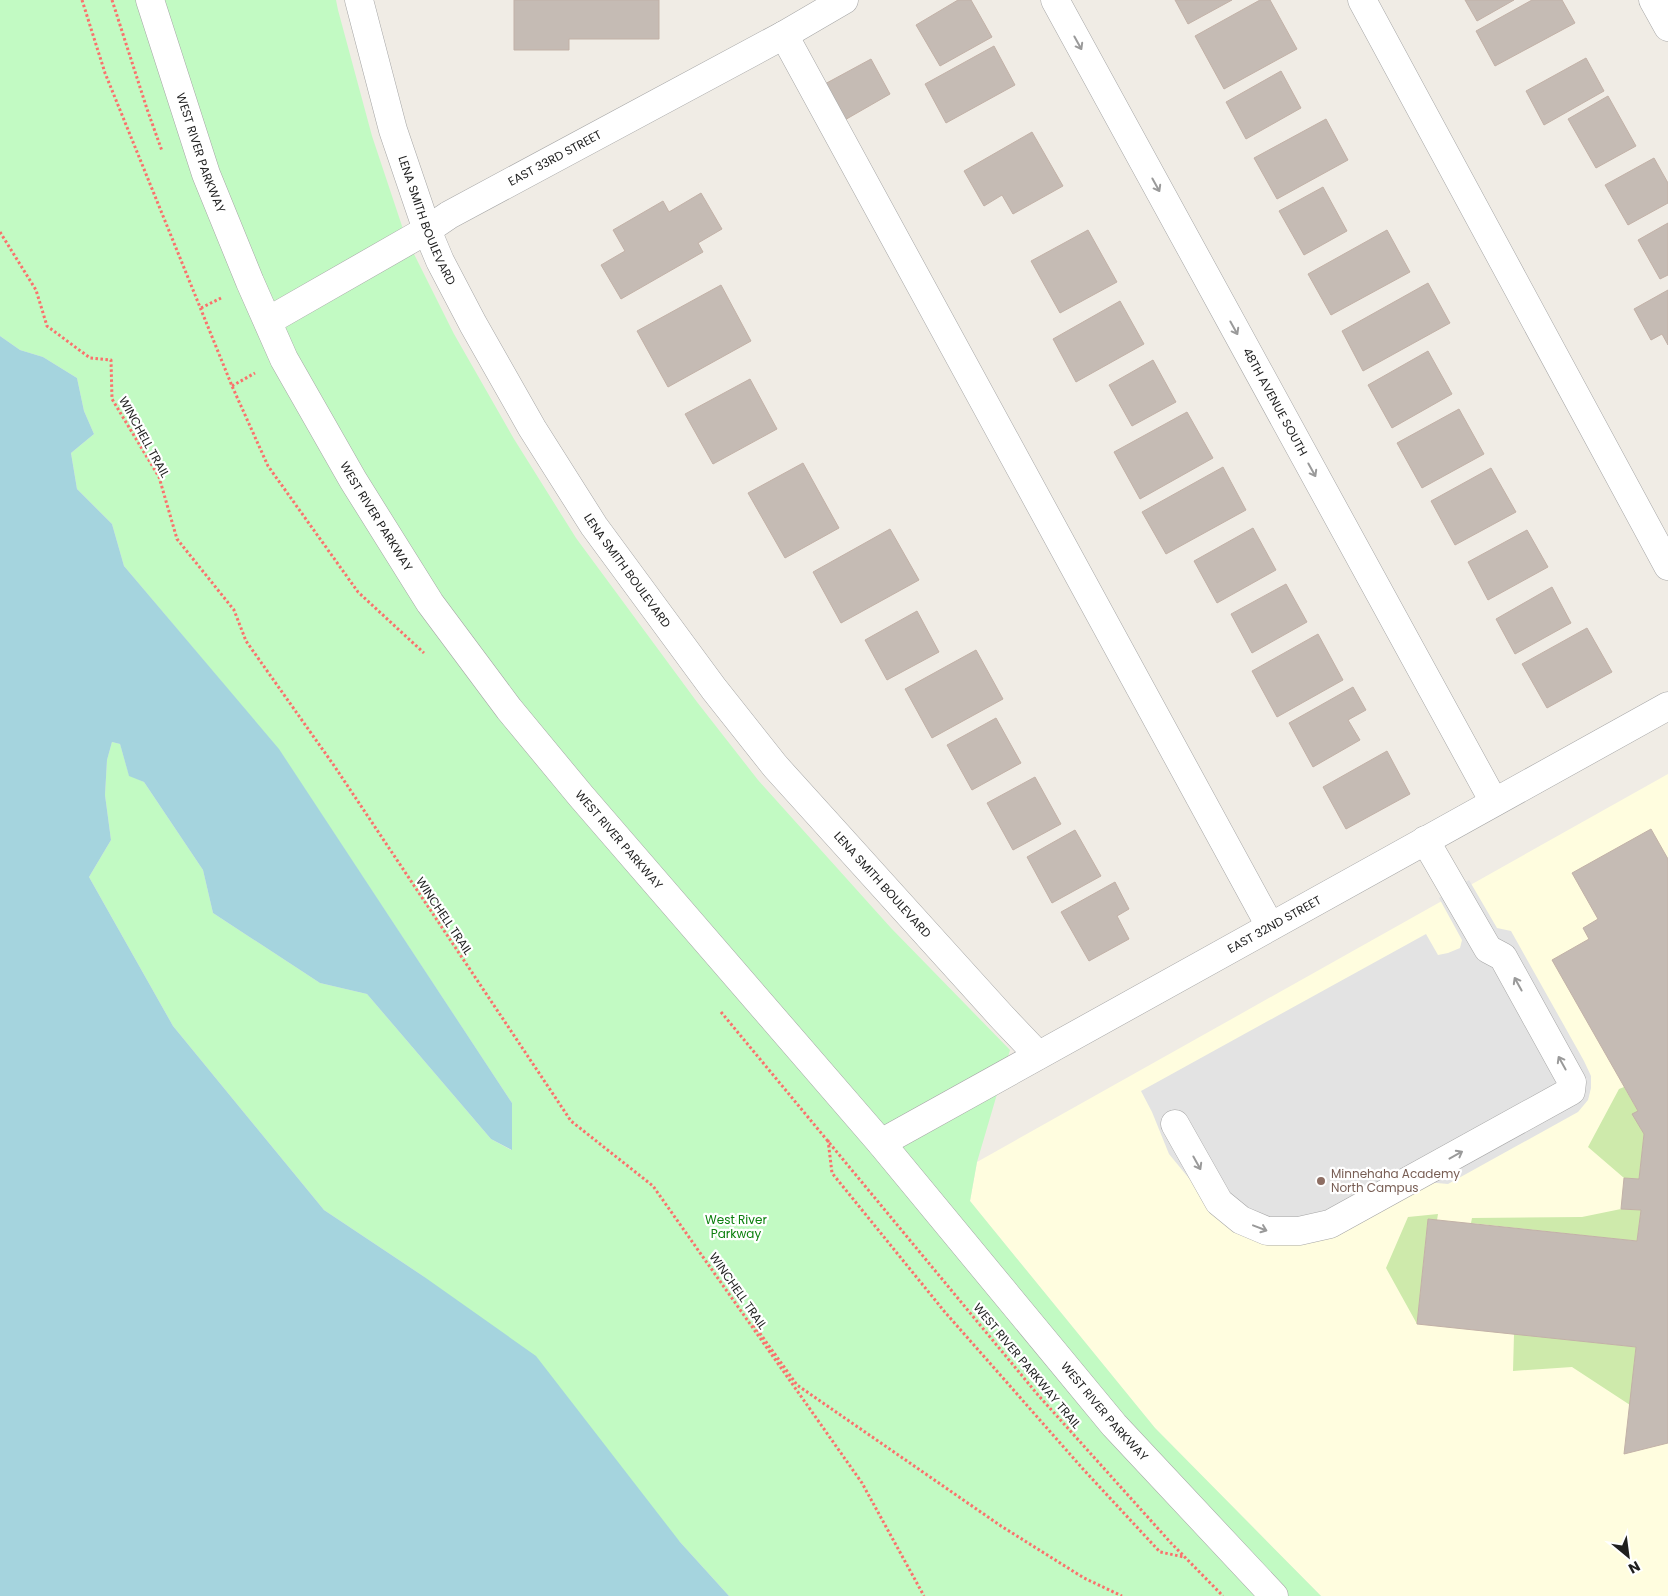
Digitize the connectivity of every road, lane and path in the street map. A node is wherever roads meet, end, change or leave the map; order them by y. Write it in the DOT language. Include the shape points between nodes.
graph roads {
  1 [pos="82,0"];
  2 [pos="150,0"];
  3 [pos="358,0"];
  4 [pos="844,0"];
  5 [pos="1054,0"];
  6 [pos="1362,0"];
  7 [pos="1653,0"];
  8 [pos="1668,27"];
  9 [pos="784,35"];
  10 [pos="427,230"];
  11 [pos="0,232"];
  12 [pos="221,298"];
  13 [pos="201,308"];
  14 [pos="268,320"];
  15 [pos="262,370"];
  16 [pos="232,386"];
  17 [pos="1668,566"];
  18 [pos="425,654"];
  19 [pos="1668,706"];
  20 [pos="1494,802"];
  21 [pos="1425,840"];
  22 [pos="1270,926"];
  23 [pos="1038,1055"];
  24 [pos="1175,1124"];
  25 [pos="881,1143"];
  26 [pos="653,1186"];
  27 [pos="1185,1557"];
  28 [pos="924,1596"];
  29 [pos="1122,1596"];
  30 [pos="1222,1596"];
  31 [pos="1274,1596"];
  1 -- 13 [label="path" via="105,73"];
  2 -- 14 [label="street, WEST RIVER PARKWAY" via="206,174"];
  3 -- 10 [label="street, LENA SMITH BOULEVARD" via="393,130"];
  4 -- 9 [label="street, EAST 33RD STREET"];
  5 -- 20 [label="street, 48TH AVENUE SOUTH, one-way"];
  6 -- 17 [label="street"];
  7 -- 8 [label="street"];
  9 -- 10 [label="street, EAST 33RD STREET"];
  9 -- 22 [label="street"];
  10 -- 14 [label="street, EAST 33RD STREET"];
  10 -- 23 [label="street, LENA SMITH BOULEVARD" via="473,324 537,436 594,526 775,766"];
  11 -- 26 [label="path, WINCHELL TRAIL" via="36,290 47,326 90,358 111,360 112,399 159,477 177,539 234,610 246,641 335,767 571,1121"];
  12 -- 13 [label="path"];
  13 -- 16 [label="path"];
  14 -- 25 [label="street, WEST RIVER PARKWAY" via="284,359 318,419 430,603 509,709 581,796"];
  15 -- 16 [label="path"];
  16 -- 18 [label="path" via="268,466 358,592"];
  19 -- 20 [label="street, EAST 32ND STREET"];
  20 -- 21 [label="street, EAST 32ND STREET"];
  21 -- 22 [label="street, EAST 32ND STREET"];
  24 -- 21 [label="street, one-way" via="1219,1202 1240,1220 1267,1231 1299,1231 1330,1224 1571,1091 1572,1082 1503,958 1488,949"];
  22 -- 23 [label="street, EAST 32ND STREET"];
  23 -- 25 [label="street, EAST 32ND STREET"];
  25 -- 31 [label="street, WEST RIVER PARKWAY" via="1114,1425"];
  26 -- 28 [label="path, WINCHELL TRAIL" via="862,1483"];
  26 -- 29 [label="path" via="797,1385 1001,1526 1084,1578"];
  27 -- 27 [label="path, WEST RIVER PARKWAY TRAIL" via="1160,1552 944,1311 832,1173 828,1140 1038,1395"];
  27 -- 30 [label="path, WEST RIVER PARKWAY TRAIL"];
}
